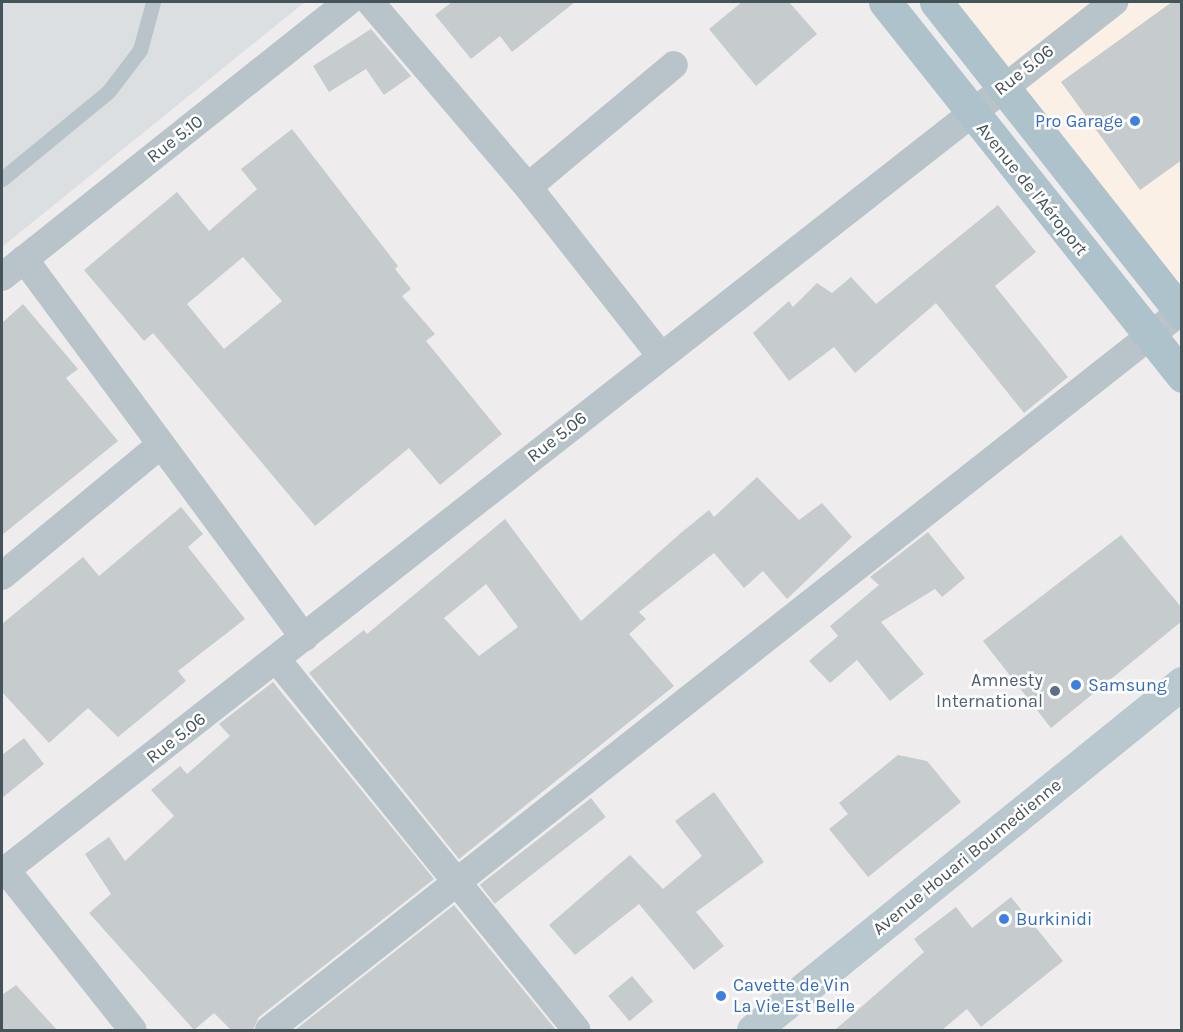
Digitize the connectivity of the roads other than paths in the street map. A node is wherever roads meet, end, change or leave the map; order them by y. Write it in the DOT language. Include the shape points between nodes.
graph roads {
  1 [pos="153,2"];
  2 [pos="348,2"];
  3 [pos="370,2"];
  4 [pos="885,2"];
  5 [pos="936,2"];
  6 [pos="1113,2"];
  7 [pos="674,65"];
  8 [pos="1003,87"];
  9 [pos="970,112"];
  10 [pos="2,179"];
  11 [pos="528,187"];
  12 [pos="24,259"];
  13 [pos="2,277"];
  14 [pos="1181,313"];
  15 [pos="1149,335"];
  16 [pos="660,355"];
  17 [pos="1182,376"];
  18 [pos="158,447"];
  19 [pos="2,576"];
  20 [pos="304,638"];
  21 [pos="278,660"];
  22 [pos="1182,683"];
  23 [pos="4,872"];
  24 [pos="456,880"];
  25 [pos="133,1030"];
  26 [pos="269,1030"];
  27 [pos="577,1030"];
  28 [pos="753,1030"];
  1 -- 10 [label="lane" via="140,50 108,92"];
  2 -- 12 [label="street, Rue 5.10"];
  3 -- 11 [label="street"];
  4 -- 9 [label="main road, Avenue de l'Aéroport"];
  5 -- 8 [label="main road"];
  6 -- 8 [label="street, Rue 5.06"];
  7 -- 11 [label="street"];
  8 -- 9 [label="street, Rue 5.06"];
  8 -- 14 [label="main road"];
  9 -- 15 [label="main road, Avenue de l'Aéroport"];
  9 -- 16 [label="street, Rue 5.06"];
  11 -- 16 [label="street"];
  12 -- 13 [label="street, Rue 5.10"];
  12 -- 18 [label="street"];
  14 -- 15 [label="street"];
  15 -- 17 [label="main road, Avenue de l'Aéroport"];
  15 -- 24 [label="street"];
  16 -- 20 [label="street, Rue 5.06"];
  18 -- 19 [label="street"];
  18 -- 20 [label="street"];
  20 -- 21 [label="street, Rue 5.06"];
  21 -- 23 [label="street, Rue 5.06"];
  21 -- 24 [label="street"];
  22 -- 28 [label="main road, Avenue Houari Boumedienne"];
  23 -- 25 [label="street"];
  24 -- 26 [label="street"];
  24 -- 27 [label="street"];
}
